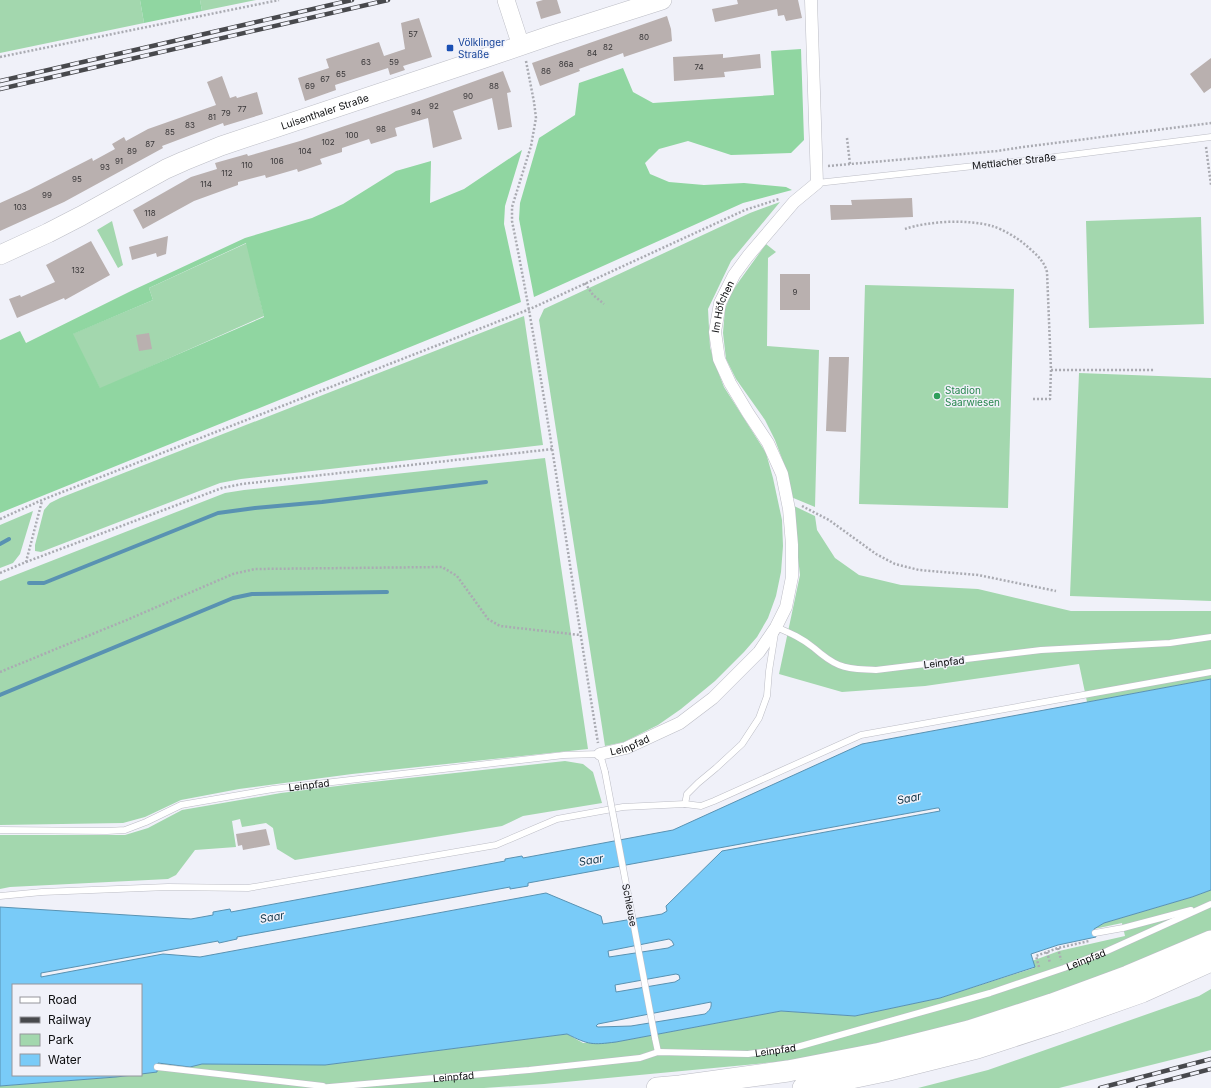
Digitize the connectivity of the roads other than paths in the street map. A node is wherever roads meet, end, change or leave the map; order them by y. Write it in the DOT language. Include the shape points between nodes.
graph roads {
  1 [pos="506,0"];
  2 [pos="662,0"];
  3 [pos="811,0"];
  4 [pos="521,46"];
  5 [pos="1208,138"];
  6 [pos="817,183"];
  7 [pos="0,255"];
  8 [pos="776,627"];
  9 [pos="1211,637"];
  10 [pos="1211,672"];
  11 [pos="600,754"];
  12 [pos="685,804"];
  13 [pos="0,830"];
  14 [pos="0,896"];
  15 [pos="1210,905"];
  16 [pos="1095,933"];
  17 [pos="1211,941"];
  18 [pos="1211,961"];
  19 [pos="658,1052"];
  20 [pos="157,1068"];
  21 [pos="335,1087"];
  22 [pos="318,1088"];
  23 [pos="657,1088"];
  24 [pos="803,1088"];
  1 -- 4 [label="street"];
  2 -- 4 [label="main road, Luisenthaler Straße"];
  3 -- 6 [label="street"];
  4 -- 7 [label="main road, Luisenthaler Straße" via="189,158 48,233"];
  5 -- 6 [label="lane, Mettlacher Straße"];
  6 -- 8 [label="street, Im Höfchen" via="794,202 734,275 720,303 715,332 719,359 730,383 768,443 782,474 792,545 792,577 786,607"];
  8 -- 9 [label="lane, Leinpfad" via="793,634 840,666 876,670 1041,650 1170,644"];
  8 -- 11 [label="street, Leinpfad" via="759,652 733,679 680,723 626,748"];
  8 -- 12 [label="lane" via="767,696 759,718 742,744 687,794"];
  10 -- 12 [label="lane" via="861,735 714,801 701,806"];
  11 -- 13 [label="lane, Leinpfad" via="556,756 273,789 182,805 125,830"];
  11 -- 19 [label="lane, Schleuse, bridge"];
  12 -- 14 [label="lane" via="623,807 557,819 496,845 248,888 152,888"];
  15 -- 16 [label="lane"];
  15 -- 19 [label="lane, Leinpfad" via="1064,968 990,993 797,1047 748,1054"];
  17 -- 23 [label="highway" via="1121,979 969,1031 881,1053 788,1071"];
  18 -- 24 [label="highway" via="1142,992 1060,1022 977,1048"];
  19 -- 21 [label="lane, Leinpfad" via="632,1059"];
  20 -- 21 [label="lane"];
  21 -- 22 [label="lane, Leinpfad"];
}
